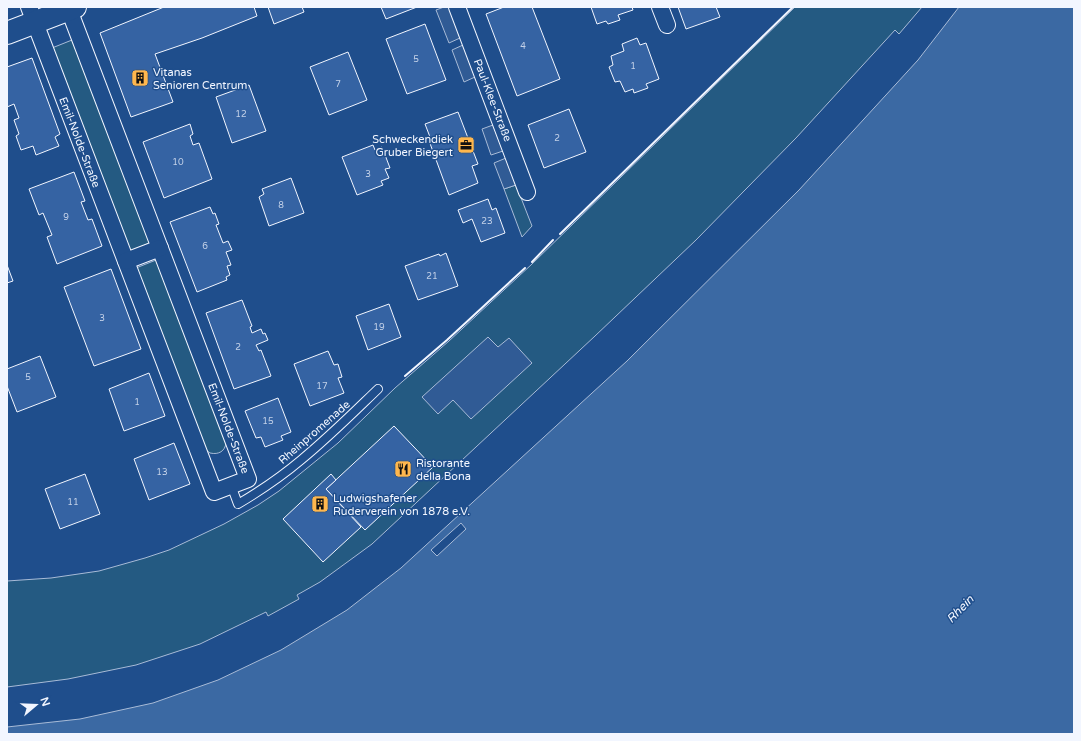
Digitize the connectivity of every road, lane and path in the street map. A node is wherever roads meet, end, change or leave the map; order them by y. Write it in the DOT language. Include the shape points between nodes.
graph roads {
  1 [pos="457,7"];
  2 [pos="660,7"];
  3 [pos="70,8"];
  4 [pos="32,15"];
  5 [pos="667,25"];
  6 [pos="7,33"];
  7 [pos="528,192"];
  8 [pos="160,248"];
  9 [pos="126,262"];
  10 [pos="378,389"];
  11 [pos="231,485"];
  1 -- 7 [label="street, Paul-Klee-Straße"];
  2 -- 5 [label="street"];
  3 -- 4 [label="street"];
  3 -- 8 [label="street, Emil-Nolde-Straße"];
  4 -- 6 [label="street"];
  4 -- 9 [label="street, Emil-Nolde-Straße"];
  8 -- 9 [label="street"];
  8 -- 11 [label="street, Emil-Nolde-Straße" via="248,479"];
  9 -- 11 [label="street, Emil-Nolde-Straße" via="214,492"];
  10 -- 11 [label="lane, Rheinpromenade" via="301,461 253,495 238,504"];
}
